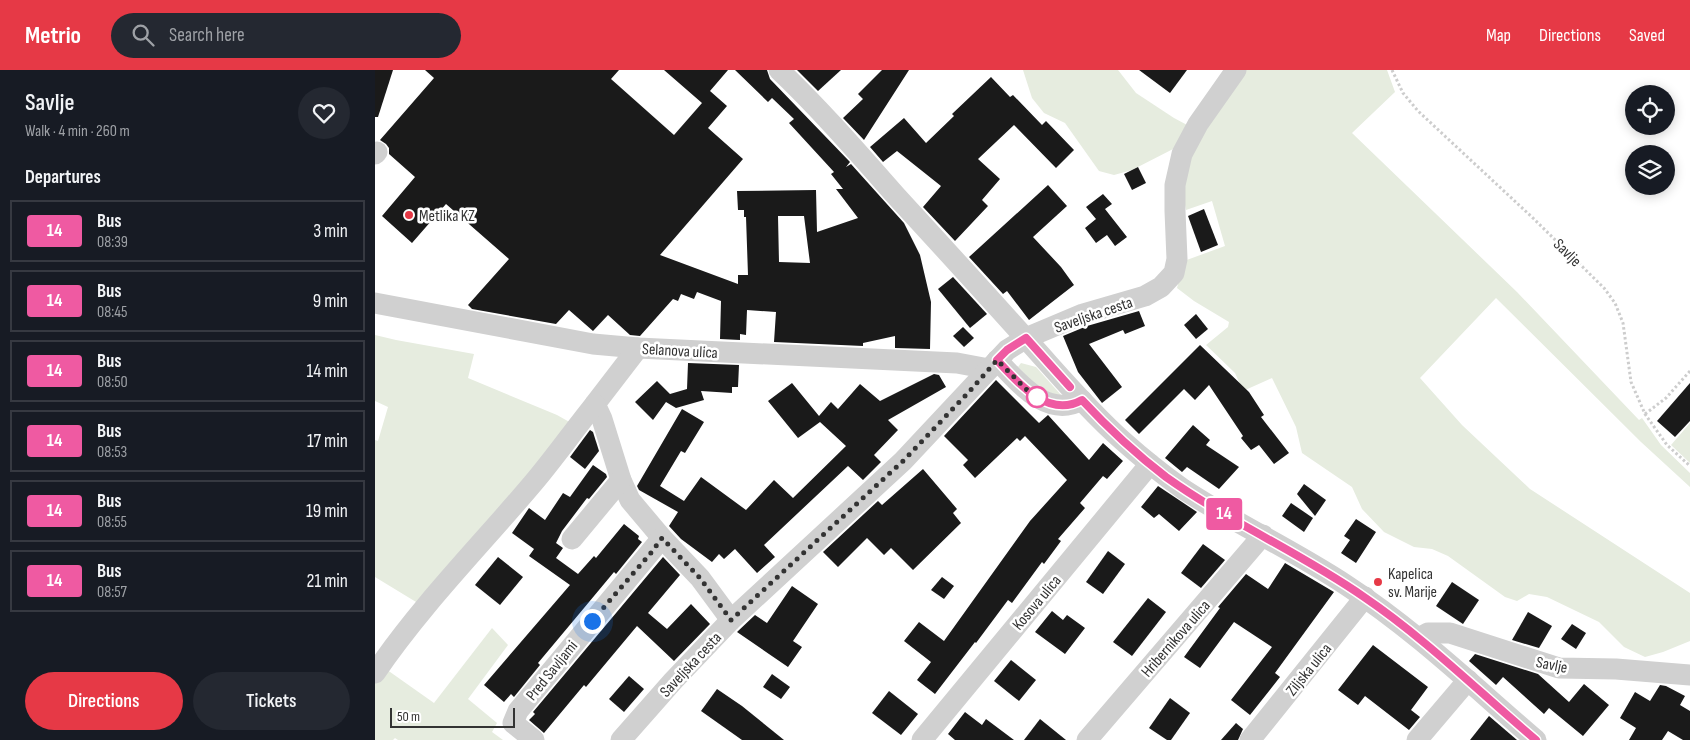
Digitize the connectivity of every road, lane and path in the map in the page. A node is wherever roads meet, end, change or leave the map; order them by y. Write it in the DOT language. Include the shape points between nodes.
graph roads {
  1 [pos="779,70"];
  2 [pos="1236,70"];
  3 [pos="1392,70"];
  4 [pos="375,303"];
  5 [pos="1026,338"];
  6 [pos="638,348"];
  7 [pos="993,364"];
  8 [pos="1690,370"];
  9 [pos="1082,400"];
  10 [pos="595,404"];
  11 [pos="1645,414"];
  12 [pos="1150,464"];
  13 [pos="1690,466"];
  14 [pos="621,480"];
  15 [pos="1263,535"];
  16 [pos="572,539"];
  17 [pos="656,546"];
  18 [pos="1365,597"];
  19 [pos="731,620"];
  20 [pos="1419,638"];
  21 [pos="375,673"];
  22 [pos="1690,675"];
  23 [pos="1468,680"];
  24 [pos="535,740"];
  25 [pos="621,740"];
  26 [pos="922,740"];
  27 [pos="1087,740"];
  28 [pos="1250,740"];
  29 [pos="1417,740"];
  30 [pos="1537,740"];
  1 -- 5 [label="street" via="851,144"];
  2 -- 5 [label="street, Saveljska cesta" via="1181,154 1175,186 1177,259 1174,273 1161,287 1145,296 1083,314"];
  3 -- 11 [label="path, Savlje" via="1418,111 1604,288 1615,303 1623,323 1631,382"];
  4 -- 6 [label="street, Selanova ulica" via="593,344"];
  5 -- 7 [label="street, Saveljska cesta"];
  5 -- 9 [label="street"];
  6 -- 7 [label="street, Selanova ulica"];
  6 -- 10 [label="street"];
  7 -- 9 [label="street" via="1044,401 1069,406"];
  7 -- 19 [label="street, Saveljska cesta" via="903,461"];
  8 -- 11 [label="path" via="1666,398"];
  9 -- 12 [label="street"];
  10 -- 14 [label="street"];
  10 -- 21 [label="street" via="420,614"];
  11 -- 13 [label="path, Savlje" via="1667,445"];
  12 -- 15 [label="street" via="1193,494"];
  12 -- 26 [label="street, Kosova ulica"];
  14 -- 16 [label="street"];
  14 -- 17 [label="street"];
  15 -- 18 [label="street"];
  15 -- 27 [label="street, Hribernikova ulica"];
  17 -- 19 [label="street" via="700,578"];
  17 -- 24 [label="street, Pred Savljami" via="518,711 513,723"];
  18 -- 20 [label="street"];
  18 -- 28 [label="street, Ziljska ulica"];
  19 -- 25 [label="street, Saveljska cesta"];
  20 -- 22 [label="street, Savlje" via="1428,634 1450,633 1559,668"];
  20 -- 23 [label="street"];
  23 -- 29 [label="street"];
  23 -- 30 [label="street"];
}
